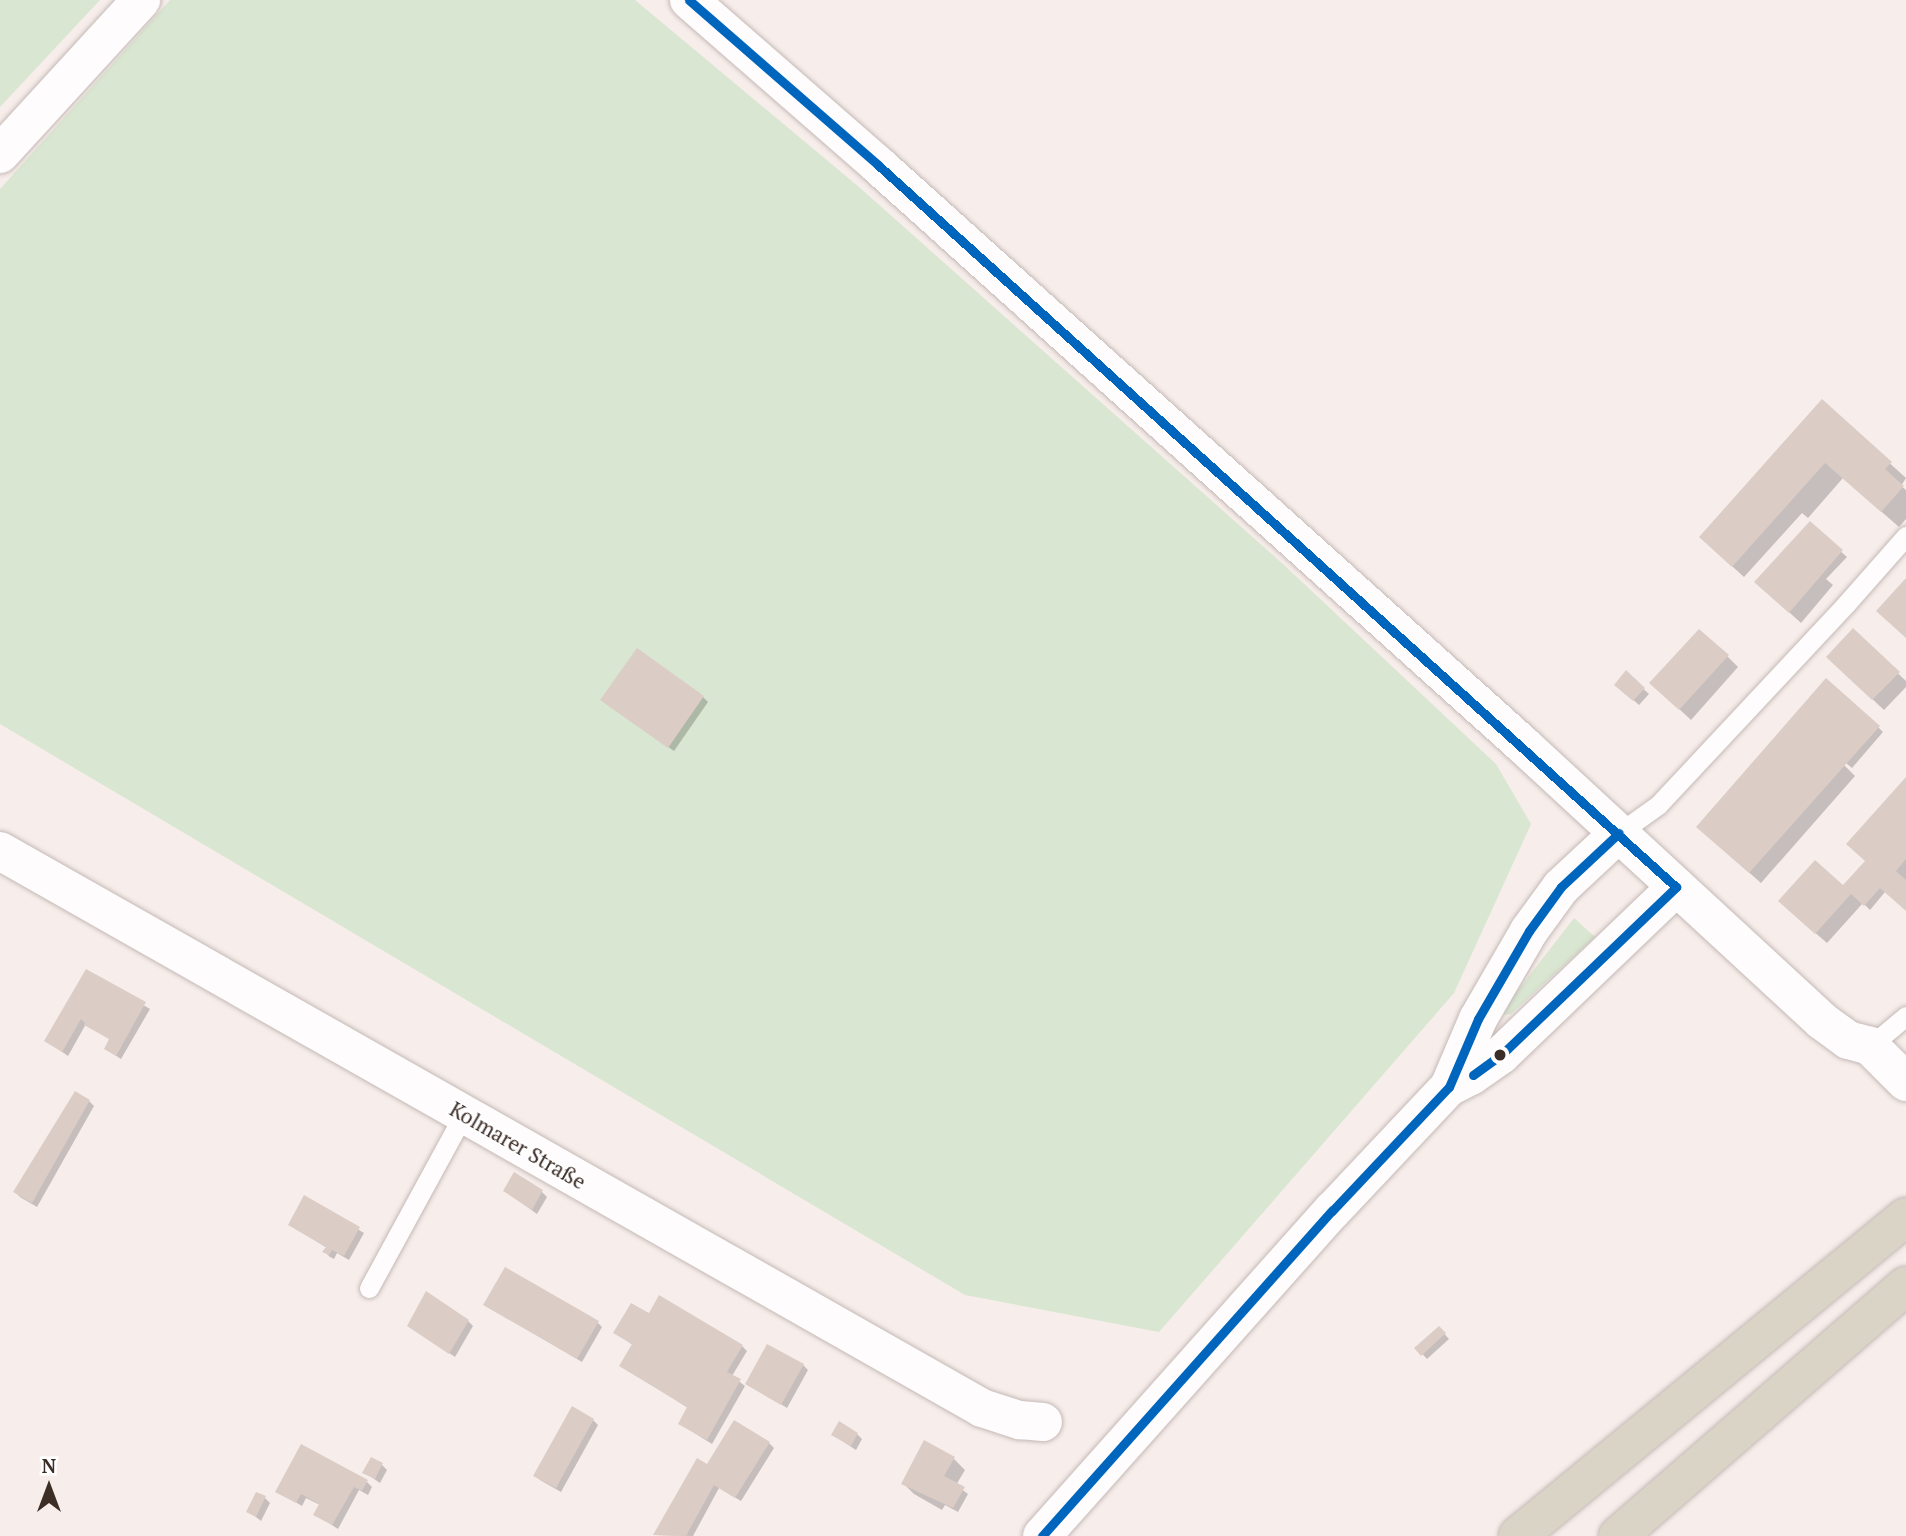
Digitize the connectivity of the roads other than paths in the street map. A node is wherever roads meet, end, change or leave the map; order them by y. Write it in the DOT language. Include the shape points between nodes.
graph roads {
  1 [pos="141,0"];
  2 [pos="689,0"];
  3 [pos="0,154"];
  4 [pos="1906,536"];
  5 [pos="1619,833"];
  6 [pos="0,851"];
  7 [pos="1676,887"];
  8 [pos="1906,1016"];
  9 [pos="1870,1046"];
  10 [pos="1906,1082"];
  11 [pos="1449,1087"];
  12 [pos="464,1114"];
  13 [pos="1906,1217"];
  14 [pos="1906,1286"];
  15 [pos="369,1288"];
  16 [pos="1042,1422"];
  17 [pos="1042,1536"];
  18 [pos="1518,1536"];
  19 [pos="1618,1536"];
  1 -- 3 [label="street"];
  2 -- 5 [label="street"];
  4 -- 5 [label="lane" via="1658,804"];
  5 -- 7 [label="street"];
  5 -- 11 [label="street" via="1561,887 1529,931 1478,1019"];
  6 -- 12 [label="street, Kolmarer Straße"];
  7 -- 9 [label="street" via="1822,1021 1848,1040"];
  7 -- 11 [label="street" via="1501,1055"];
  8 -- 9 [label="lane"];
  9 -- 10 [label="street"];
  11 -- 17 [label="street"];
  12 -- 15 [label="lane"];
  12 -- 16 [label="street, Kolmarer Straße" via="982,1408"];
  13 -- 18 [label="highway"];
  14 -- 19 [label="highway"];
}
